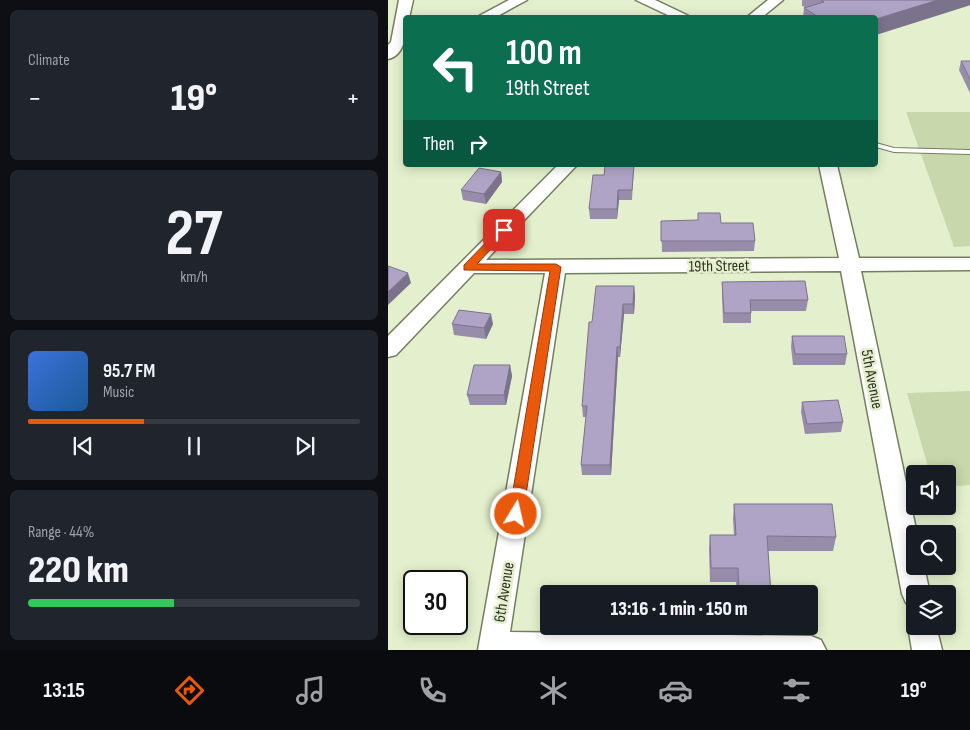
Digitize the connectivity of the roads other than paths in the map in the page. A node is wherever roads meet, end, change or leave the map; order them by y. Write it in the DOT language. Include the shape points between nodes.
graph roads {
  1 [pos="406,0"];
  2 [pos="520,0"];
  3 [pos="643,0"];
  4 [pos="776,0"];
  5 [pos="403,15"];
  6 [pos="488,15"];
  7 [pos="680,15"];
  8 [pos="756,15"];
  9 [pos="403,16"];
  10 [pos="388,54"];
  11 [pos="878,146"];
  12 [pos="970,152"];
  13 [pos="566,167"];
  14 [pos="828,167"];
  15 [pos="850,264"];
  16 [pos="970,264"];
  17 [pos="468,267"];
  18 [pos="556,267"];
  19 [pos="388,349"];
  20 [pos="914,585"];
  21 [pos="924,635"];
  22 [pos="494,648"];
  23 [pos="811,650"];
  24 [pos="927,650"];
  1 -- 5 [label="street"];
  2 -- 6 [label="street"];
  3 -- 7 [label="street"];
  4 -- 8 [label="street"];
  9 -- 10 [label="street" via="398,42"];
  11 -- 12 [label="lane" via="894,150"];
  13 -- 17 [label="street"];
  14 -- 15 [label="street, 5th Avenue"];
  15 -- 16 [label="street, 19th Street"];
  15 -- 18 [label="street, 19th Street"];
  15 -- 20 [label="street, 5th Avenue"];
  17 -- 18 [label="street, 19th Street"];
  17 -- 19 [label="street"];
  18 -- 22 [label="street, 6th Avenue"];
  21 -- 24 [label="street"];
  22 -- 23 [label="street"];
}
